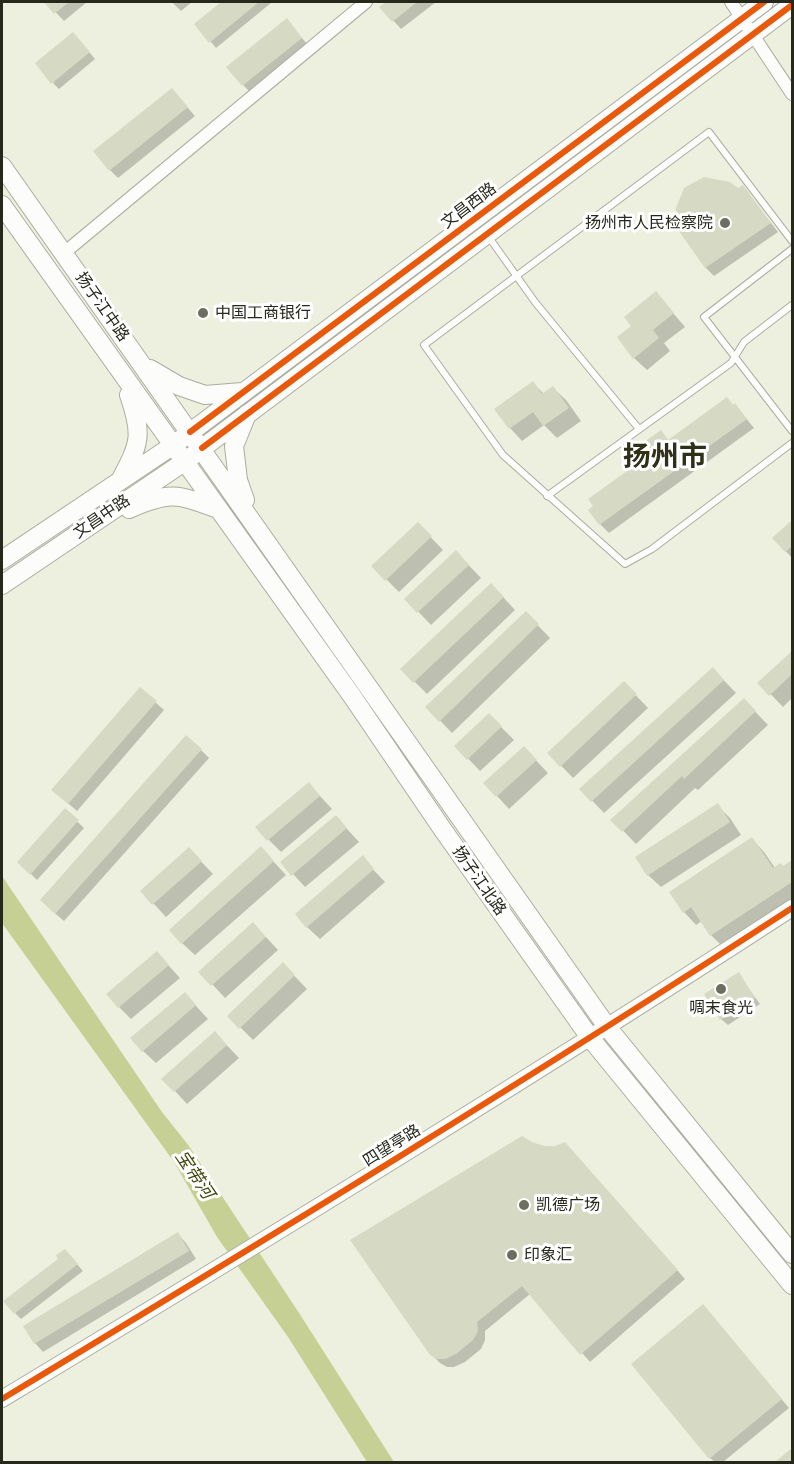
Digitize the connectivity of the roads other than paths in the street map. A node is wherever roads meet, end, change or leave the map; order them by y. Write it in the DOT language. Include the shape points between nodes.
graph roads {
  1 [pos="366,2"];
  2 [pos="730,2"];
  3 [pos="764,2"];
  4 [pos="792,5"];
  5 [pos="742,18"];
  6 [pos="753,33"];
  7 [pos="792,94"];
  8 [pos="2,166"];
  9 [pos="2,205"];
  10 [pos="487,233"];
  11 [pos="792,241"];
  12 [pos="792,249"];
  13 [pos="64,253"];
  14 [pos="517,275"];
  15 [pos="792,304"];
  16 [pos="735,356"];
  17 [pos="142,364"];
  18 [pos="121,373"];
  19 [pos="243,392"];
  20 [pos="248,414"];
  21 [pos="639,429"];
  22 [pos="792,430"];
  23 [pos="190,432"];
  24 [pos="792,443"];
  25 [pos="172,446"];
  26 [pos="202,448"];
  27 [pos="184,462"];
  28 [pos="120,481"];
  29 [pos="547,496"];
  30 [pos="218,509"];
  31 [pos="249,516"];
  32 [pos="86,528"];
  33 [pos="2,560"];
  34 [pos="2,585"];
  35 [pos="792,908"];
  36 [pos="608,1028"];
  37 [pos="591,1039"];
  38 [pos="792,1254"];
  39 [pos="792,1285"];
  40 [pos="2,1399"];
  1 -- 13 [label="street"];
  2 -- 5 [label="street"];
  3 -- 5 [label="main road, 文昌西路"];
  4 -- 6 [label="main road, 文昌西路"];
  5 -- 6 [label="street"];
  5 -- 19 [label="main road, 文昌西路"];
  6 -- 7 [label="street"];
  6 -- 10 [label="main road, 文昌西路"];
  8 -- 13 [label="main road, 扬子江中路"];
  9 -- 18 [label="main road, 扬子江中路"];
  10 -- 14 [label="lane"];
  10 -- 20 [label="main road, 文昌西路"];
  11 -- 14 [label="lane" via="709,132"];
  12 -- 16 [label="lane" via="704,317"];
  13 -- 17 [label="main road, 扬子江中路"];
  14 -- 21 [label="lane"];
  14 -- 29 [label="lane" via="424,345 503,454"];
  15 -- 16 [label="lane" via="744,342"];
  16 -- 21 [label="lane"];
  16 -- 22 [label="lane"];
  17 -- 19 [label="main road" via="179,386 205,395"];
  17 -- 23 [label="main road, 扬子江中路"];
  18 -- 25 [label="main road, 扬子江中路"];
  18 -- 28 [label="main road" via="138,422 136,450"];
  19 -- 23 [label="main road, 文昌西路"];
  20 -- 26 [label="main road, 文昌西路"];
  20 -- 31 [label="main road" via="234,446 238,480"];
  21 -- 29 [label="lane"];
  23 -- 25 [label="main road, 文昌中路"];
  23 -- 26 [label="main road, 扬子江中路"];
  24 -- 29 [label="lane" via="652,549 625,564"];
  25 -- 27 [label="main road, 扬子江中路"];
  25 -- 28 [label="main road, 文昌中路"];
  26 -- 27 [label="main road, 文昌中路"];
  26 -- 31 [label="main road, 扬子江北路"];
  27 -- 30 [label="main road, 扬子江北路"];
  27 -- 32 [label="main road, 文昌中路"];
  28 -- 33 [label="main road, 文昌中路"];
  30 -- 32 [label="main road" via="183,496 155,497"];
  30 -- 37 [label="main road, 扬子江北路"];
  31 -- 36 [label="main road, 扬子江北路"];
  32 -- 34 [label="main road, 文昌中路"];
  35 -- 36 [label="street, 四望亭路"];
  36 -- 37 [label="street, 四望亭路"];
  36 -- 38 [label="main road, 扬子江北路"];
  37 -- 39 [label="main road, 扬子江北路"];
  37 -- 40 [label="street, 四望亭路"];
}
